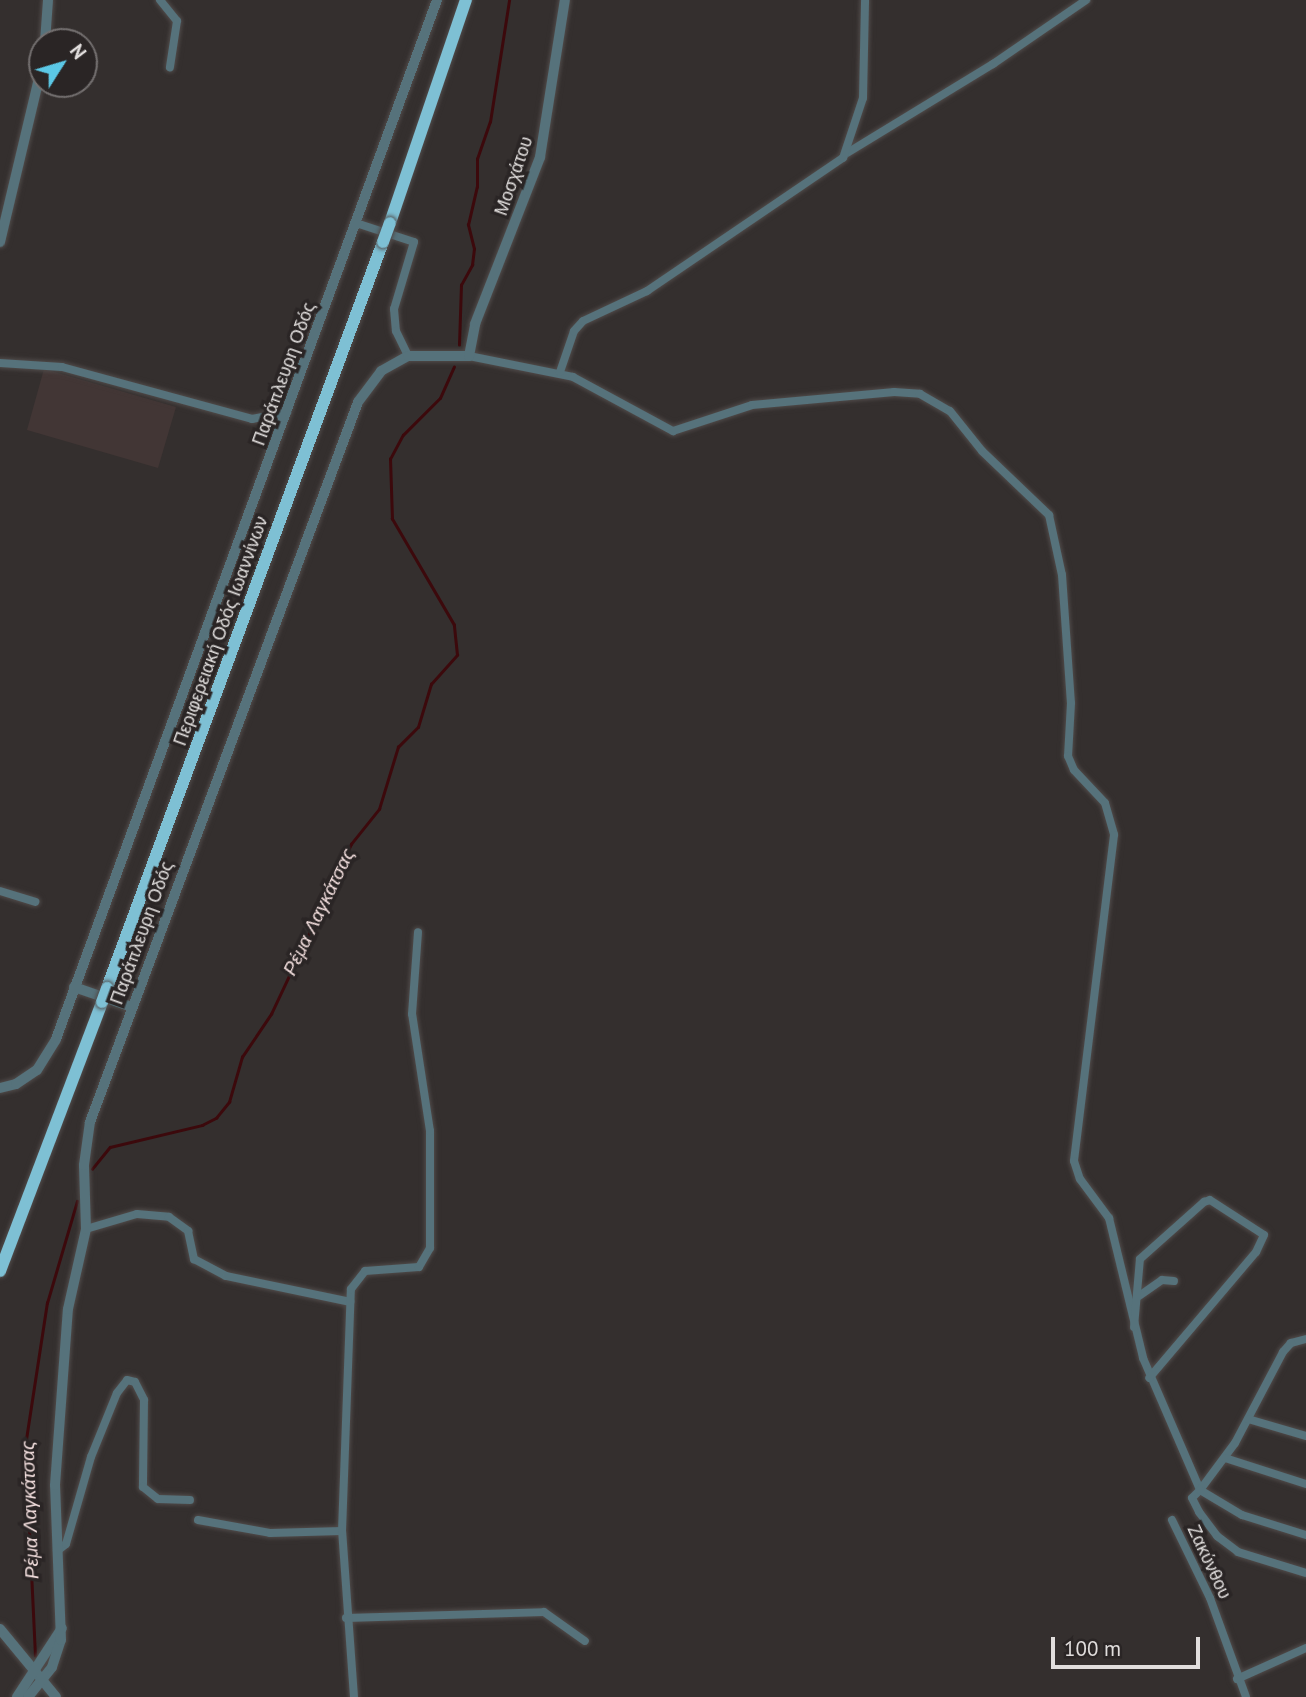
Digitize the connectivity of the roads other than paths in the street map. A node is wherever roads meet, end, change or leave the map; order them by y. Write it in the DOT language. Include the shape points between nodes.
graph roads {
  1 [pos="48,0"];
  2 [pos="160,0"];
  3 [pos="437,0"];
  4 [pos="466,0"];
  5 [pos="565,0"];
  6 [pos="865,0"];
  7 [pos="1086,0"];
  8 [pos="46,28"];
  9 [pos="170,67"];
  10 [pos="34,98"];
  11 [pos="846,153"];
  12 [pos="356,223"];
  13 [pos="0,242"];
  14 [pos="408,356"];
  15 [pos="469,356"];
  16 [pos="0,363"];
  17 [pos="560,372"];
  18 [pos="287,412"];
  19 [pos="0,891"];
  20 [pos="35,902"];
  21 [pos="418,932"];
  22 [pos="74,987"];
  23 [pos="132,1007"];
  24 [pos="0,1088"];
  25 [pos="86,1229"];
  26 [pos="0,1271"];
  27 [pos="1174,1281"];
  28 [pos="1139,1296"];
  29 [pos="350,1303"];
  30 [pos="1134,1327"];
  31 [pos="1306,1339"];
  32 [pos="1149,1378"];
  33 [pos="1248,1419"];
  34 [pos="1306,1436"];
  35 [pos="1225,1458"];
  36 [pos="1306,1484"];
  37 [pos="1200,1490"];
  38 [pos="190,1500"];
  39 [pos="198,1520"];
  40 [pos="1172,1520"];
  41 [pos="342,1531"];
  42 [pos="1306,1535"];
  43 [pos="57,1551"];
  44 [pos="1306,1573"];
  45 [pos="346,1618"];
  46 [pos="62,1628"];
  47 [pos="0,1629"];
  48 [pos="585,1641"];
  49 [pos="1306,1648"];
  50 [pos="34,1667"];
  51 [pos="1237,1679"];
  52 [pos="44,1680"];
  53 [pos="17,1697"];
  54 [pos="28,1697"];
  55 [pos="56,1697"];
  56 [pos="354,1697"];
  57 [pos="1246,1697"];
  1 -- 8 [label="street"];
  2 -- 9 [label="street" via="177,24"];
  3 -- 12 [label="street, Παράπλευρη Οδός"];
  4 -- 26 [label="highway, Περιφερειακή Οδός Ιωαννίνων, bridge" via="390,223"];
  5 -- 15 [label="street, Μοσχάτου" via="541,157 475,324"];
  6 -- 11 [label="street" via="863,98"];
  7 -- 11 [label="street" via="993,64"];
  10 -- 13 [label="street"];
  11 -- 17 [label="street" via="647,291 583,321 574,331"];
  12 -- 14 [label="street" via="414,242 394,317"];
  12 -- 18 [label="street, Παράπλευρη Οδός"];
  14 -- 15 [label="street"];
  14 -- 23 [label="street, Παράπλευρη Οδός" via="374,377 353,413"];
  15 -- 17 [label="street"];
  16 -- 18 [label="street" via="62,367 251,419"];
  17 -- 30 [label="street" via="673,431 752,405 894,392 920,394 950,411 982,451 1049,515 1062,575 1071,703 1068,756 1074,770 1105,803 1114,835 1074,1161 1085,1186 1109,1218"];
  18 -- 22 [label="street, Παράπλευρη Οδός"];
  19 -- 20 [label="street"];
  21 -- 29 [label="street" via="412,1014 430,1131 429,1253 416,1268 362,1273 354,1281"];
  22 -- 23 [label="street"];
  22 -- 24 [label="street, Παράπλευρη Οδός" via="45,1060 21,1082"];
  23 -- 25 [label="street, Παράπλευρη Οδός" via="90,1122 84,1165"];
  25 -- 29 [label="street" via="127,1215 169,1217 188,1231 194,1259 226,1276"];
  25 -- 43 [label="street, Παράπλευρη Οδός" via="68,1309 55,1485"];
  27 -- 28 [label="street" via="1162,1280"];
  28 -- 30 [label="street"];
  28 -- 32 [label="street" via="1139,1265 1144,1253 1208,1200 1259,1231 1264,1240"];
  29 -- 41 [label="street"];
  30 -- 32 [label="street"];
  31 -- 33 [label="street" via="1287,1346"];
  32 -- 37 [label="street"];
  33 -- 34 [label="street"];
  33 -- 35 [label="street"];
  35 -- 36 [label="street"];
  35 -- 37 [label="street"];
  37 -- 42 [label="street" via="1242,1515"];
  37 -- 44 [label="street" via="1192,1498 1210,1528 1231,1548"];
  38 -- 43 [label="street" via="158,1499 143,1487 144,1400 135,1382 127,1380 84,1474 66,1544"];
  39 -- 41 [label="street" via="270,1533"];
  40 -- 51 [label="street, Ζακύνθου" via="1213,1606"];
  41 -- 45 [label="street"];
  43 -- 46 [label="street, Παράπλευρη Οδός"];
  45 -- 48 [label="street" via="544,1612"];
  45 -- 56 [label="street"];
  46 -- 50 [label="street"];
  46 -- 52 [label="street, Παράπλευρη Οδός" via="58,1653"];
  47 -- 50 [label="street"];
  49 -- 51 [label="street"];
  50 -- 52 [label="street"];
  50 -- 53 [label="street"];
  51 -- 57 [label="street, Ζακύνθου"];
  52 -- 54 [label="street, Παράπλευρη Οδός"];
  52 -- 55 [label="street"];
}
